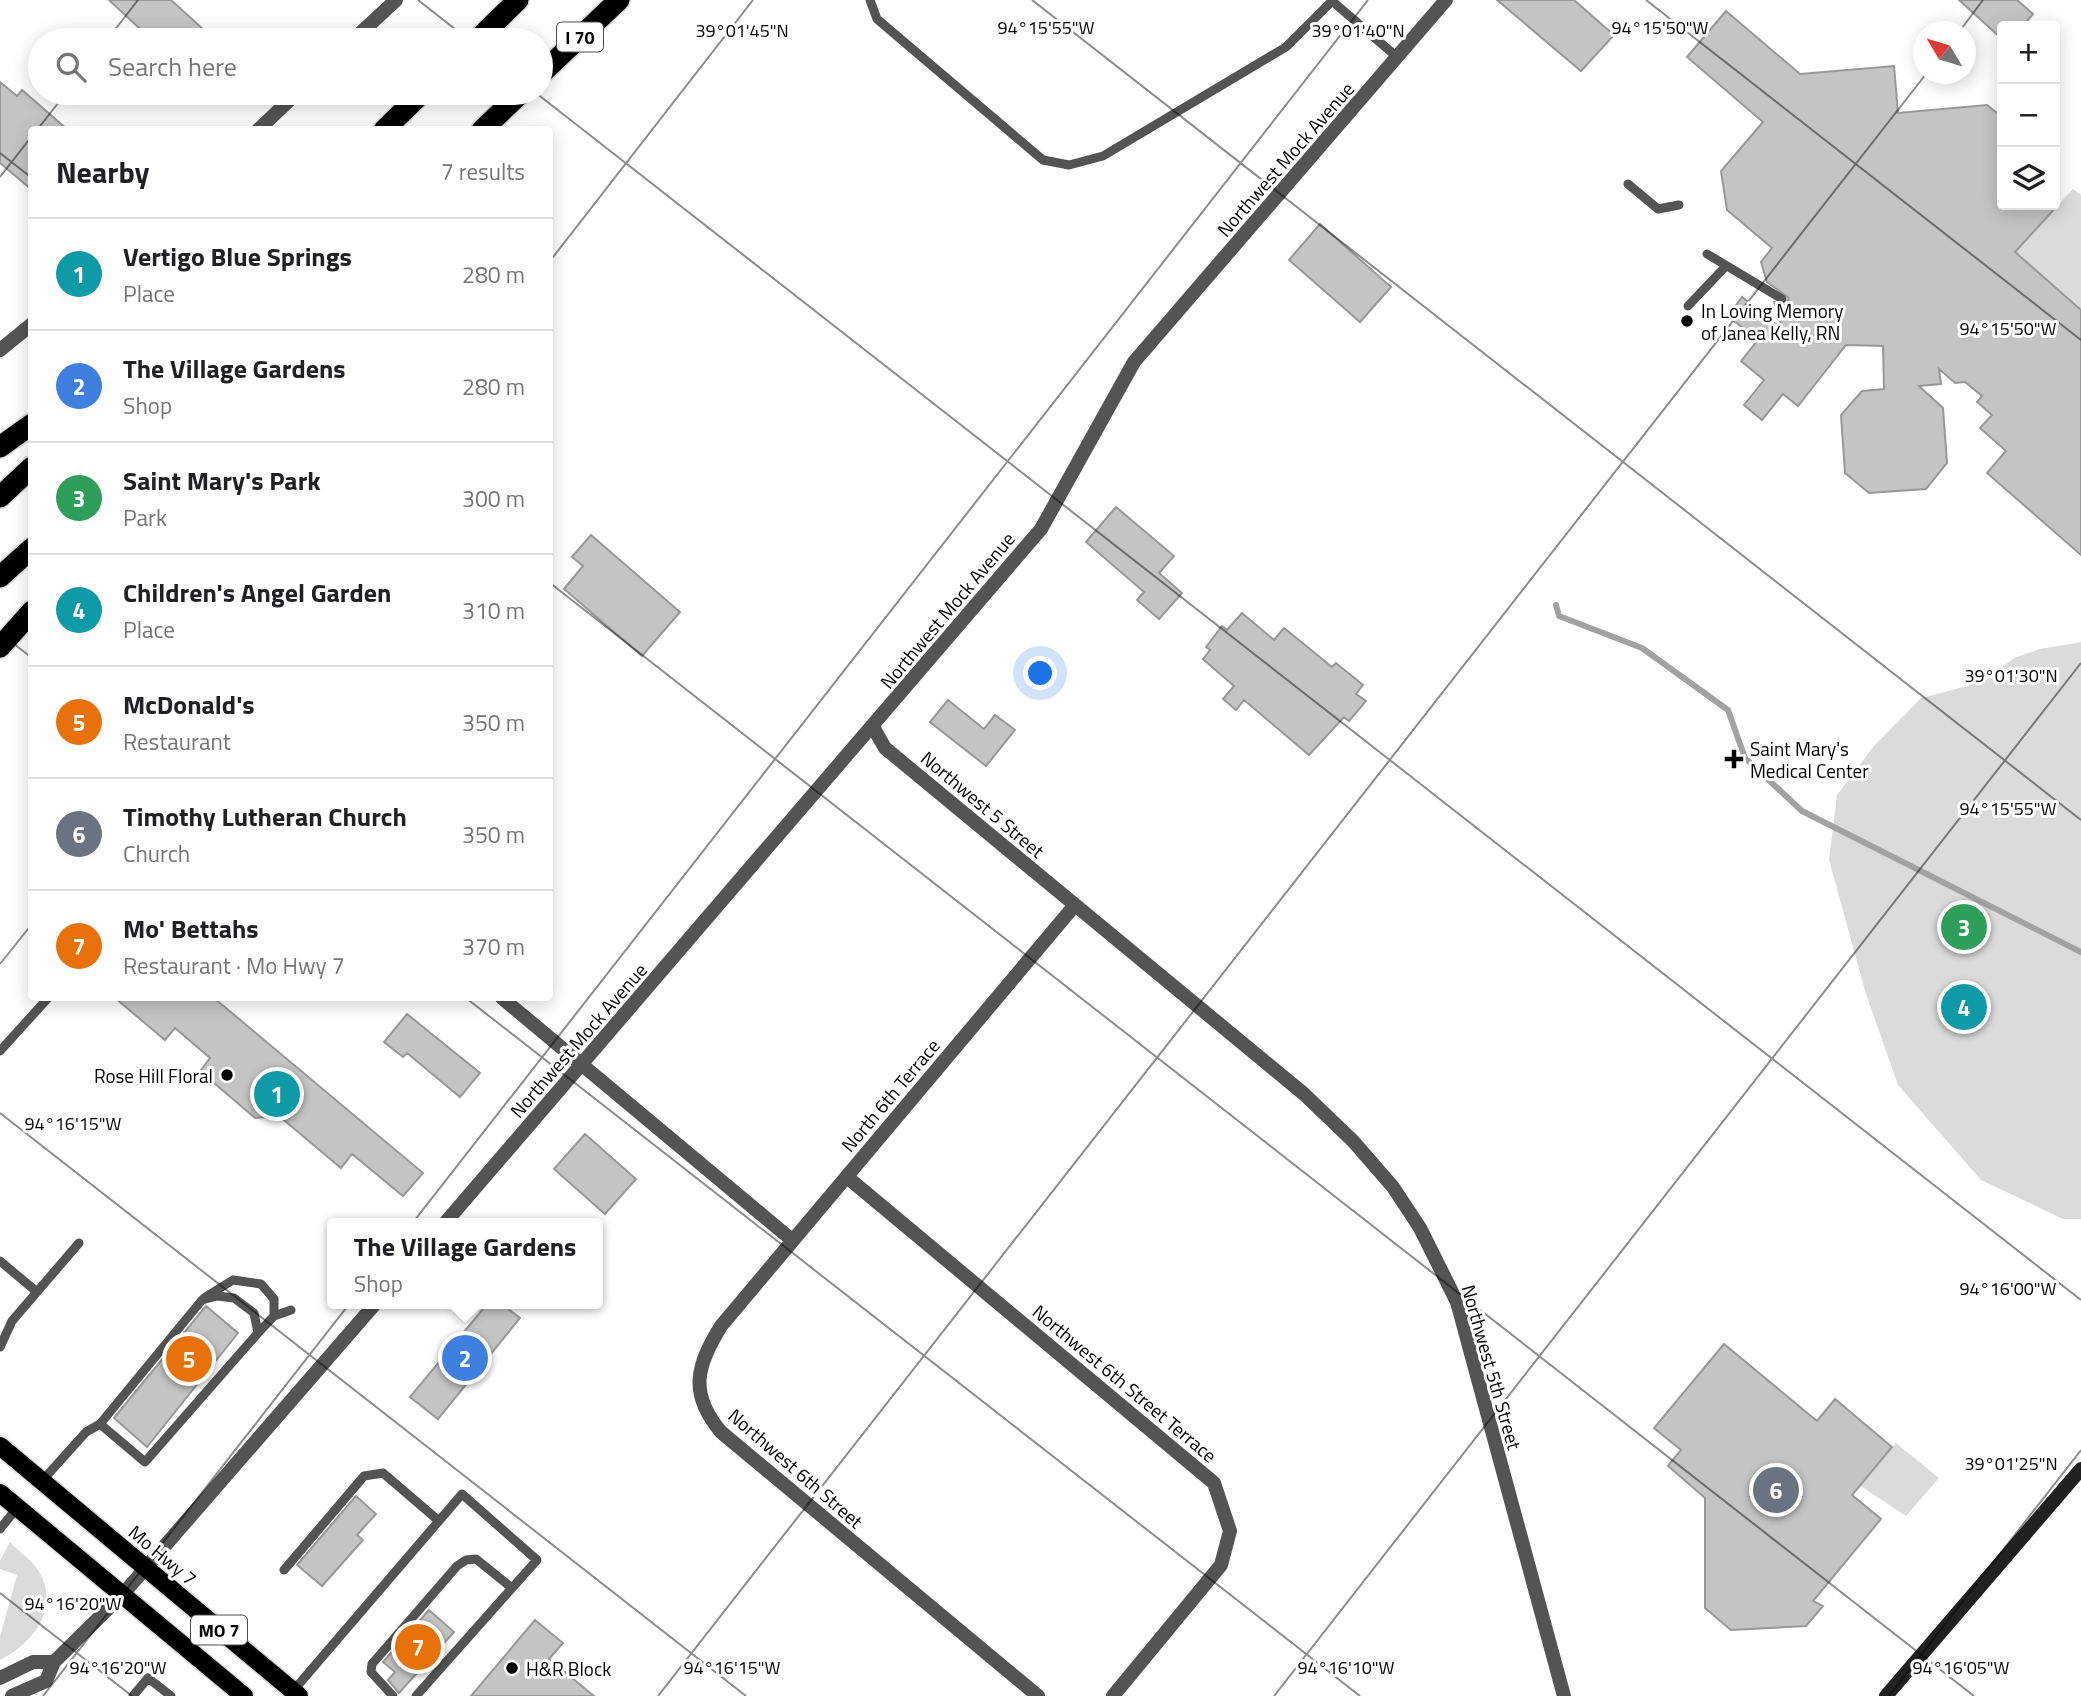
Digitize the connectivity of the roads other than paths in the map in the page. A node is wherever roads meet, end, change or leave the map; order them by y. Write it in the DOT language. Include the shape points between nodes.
graph roads {
  1 [pos="396,0"];
  2 [pos="518,0"];
  3 [pos="619,0"];
  4 [pos="870,0"];
  5 [pos="1332,0"];
  6 [pos="1446,0"];
  7 [pos="366,28"];
  8 [pos="489,28"];
  9 [pos="1398,57"];
  10 [pos="553,63"];
  11 [pos="284,105"];
  12 [pos="410,105"];
  13 [pos="508,105"];
  14 [pos="262,126"];
  15 [pos="388,126"];
  16 [pos="486,126"];
  17 [pos="1628,184"];
  18 [pos="1679,205"];
  19 [pos="1707,254"];
  20 [pos="1726,267"];
  21 [pos="1782,299"];
  22 [pos="1688,306"];
  23 [pos="28,327"];
  24 [pos="0,350"];
  25 [pos="28,427"];
  26 [pos="0,447"];
  27 [pos="28,471"];
  28 [pos="0,497"];
  29 [pos="28,552"];
  30 [pos="0,577"];
  31 [pos="28,616"];
  32 [pos="0,647"];
  33 [pos="873,727"];
  34 [pos="1075,905"];
  35 [pos="45,1001"];
  36 [pos="506,1001"];
  37 [pos="0,1051"];
  38 [pos="583,1063"];
  39 [pos="847,1177"];
  40 [pos="449,1218"];
  41 [pos="792,1240"];
  42 [pos="79,1243"];
  43 [pos="0,1261"];
  44 [pos="37,1292"];
  45 [pos="202,1300"];
  46 [pos="371,1309"];
  47 [pos="291,1310"];
  48 [pos="274,1316"];
  49 [pos="12,1321"];
  50 [pos="0,1325"];
  51 [pos="258,1333"];
  52 [pos="0,1347"];
  53 [pos="100,1424"];
  54 [pos="0,1446"];
  55 [pos="2081,1469"];
  56 [pos="42,1481"];
  57 [pos="0,1493"];
  58 [pos="17,1507"];
  59 [pos="439,1521"];
  60 [pos="0,1529"];
  61 [pos="145,1569"];
  62 [pos="284,1570"];
  63 [pos="512,1588"];
  64 [pos="123,1594"];
  65 [pos="54,1662"];
  66 [pos="0,1678"];
  67 [pos="296,1693"];
  68 [pos="238,1694"];
  69 [pos="12,1696"];
  70 [pos="133,1696"];
  71 [pos="171,1696"];
  72 [pos="393,1696"];
  73 [pos="416,1696"];
  74 [pos="1038,1696"];
  75 [pos="1113,1696"];
  76 [pos="1564,1696"];
  77 [pos="1886,1696"];
  1 -- 7 [label="street"];
  2 -- 8 [label="highway"];
  3 -- 10 [label="highway, I 70"];
  4 -- 5 [label="lane" via="877,19 1043,160 1069,166 1103,156 1286,47"];
  5 -- 9 [label="lane"];
  6 -- 9 [label="street, Northwest Mock Avenue"];
  9 -- 33 [label="street, Northwest Mock Avenue" via="1134,362 1041,529"];
  11 -- 14 [label="street"];
  12 -- 15 [label="highway"];
  13 -- 16 [label="highway"];
  17 -- 18 [label="lane" via="1658,209"];
  19 -- 20 [label="lane"];
  20 -- 21 [label="lane"];
  20 -- 22 [label="lane"];
  23 -- 24 [label="street"];
  25 -- 26 [label="highway"];
  27 -- 28 [label="highway"];
  29 -- 30 [label="highway"];
  31 -- 32 [label="highway"];
  33 -- 34 [label="street, Northwest 5 Street" via="885,748"];
  33 -- 38 [label="street, Northwest Mock Avenue"];
  34 -- 39 [label="street, North 6th Terrace"];
  34 -- 76 [label="street, Northwest 5th Street" via="1304,1094 1393,1187 1420,1228 1457,1302"];
  35 -- 37 [label="lane"];
  36 -- 38 [label="street"];
  38 -- 40 [label="street, Northwest Mock Avenue"];
  38 -- 41 [label="street"];
  39 -- 41 [label="street, North 6th Terrace"];
  39 -- 75 [label="street, Northwest 6th Street Terrace" via="1214,1483 1230,1531 1221,1565"];
  41 -- 74 [label="street, Northwest 6th Street" via="721,1326 702,1358 699,1388 705,1413 720,1432"];
  42 -- 44 [label="lane"];
  43 -- 44 [label="lane"];
  44 -- 49 [label="lane"];
  45 -- 48 [label="lane" via="233,1280 261,1284 274,1299"];
  45 -- 51 [label="lane" via="234,1298 254,1313"];
  45 -- 53 [label="lane"];
  46 -- 61 [label="street"];
  47 -- 48 [label="lane"];
  48 -- 51 [label="lane"];
  49 -- 50 [label="lane"];
  49 -- 52 [label="lane"];
  51 -- 53 [label="lane" via="145,1462"];
  53 -- 56 [label="lane" via="86,1432"];
  54 -- 56 [label="main road, Mo Hwy 7 / MO 7"];
  55 -- 77 [label="street"];
  56 -- 61 [label="main road, Mo Hwy 7 / MO 7"];
  57 -- 58 [label="main road, MO 7"];
  58 -- 60 [label="lane"];
  58 -- 64 [label="main road, MO 7"];
  59 -- 62 [label="lane" via="383,1474 364,1476"];
  59 -- 63 [label="lane" via="462,1494 537,1560"];
  59 -- 67 [label="lane"];
  61 -- 64 [label="street"];
  61 -- 67 [label="main road, Mo Hwy 7 / MO 7"];
  63 -- 72 [label="lane" via="476,1559 457,1566 372,1664 371,1672"];
  63 -- 73 [label="lane"];
  64 -- 65 [label="street"];
  64 -- 68 [label="main road, MO 7"];
  65 -- 66 [label="street" via="33,1662"];
  65 -- 69 [label="street" via="46,1681"];
  70 -- 71 [label="lane" via="148,1678"];
}
